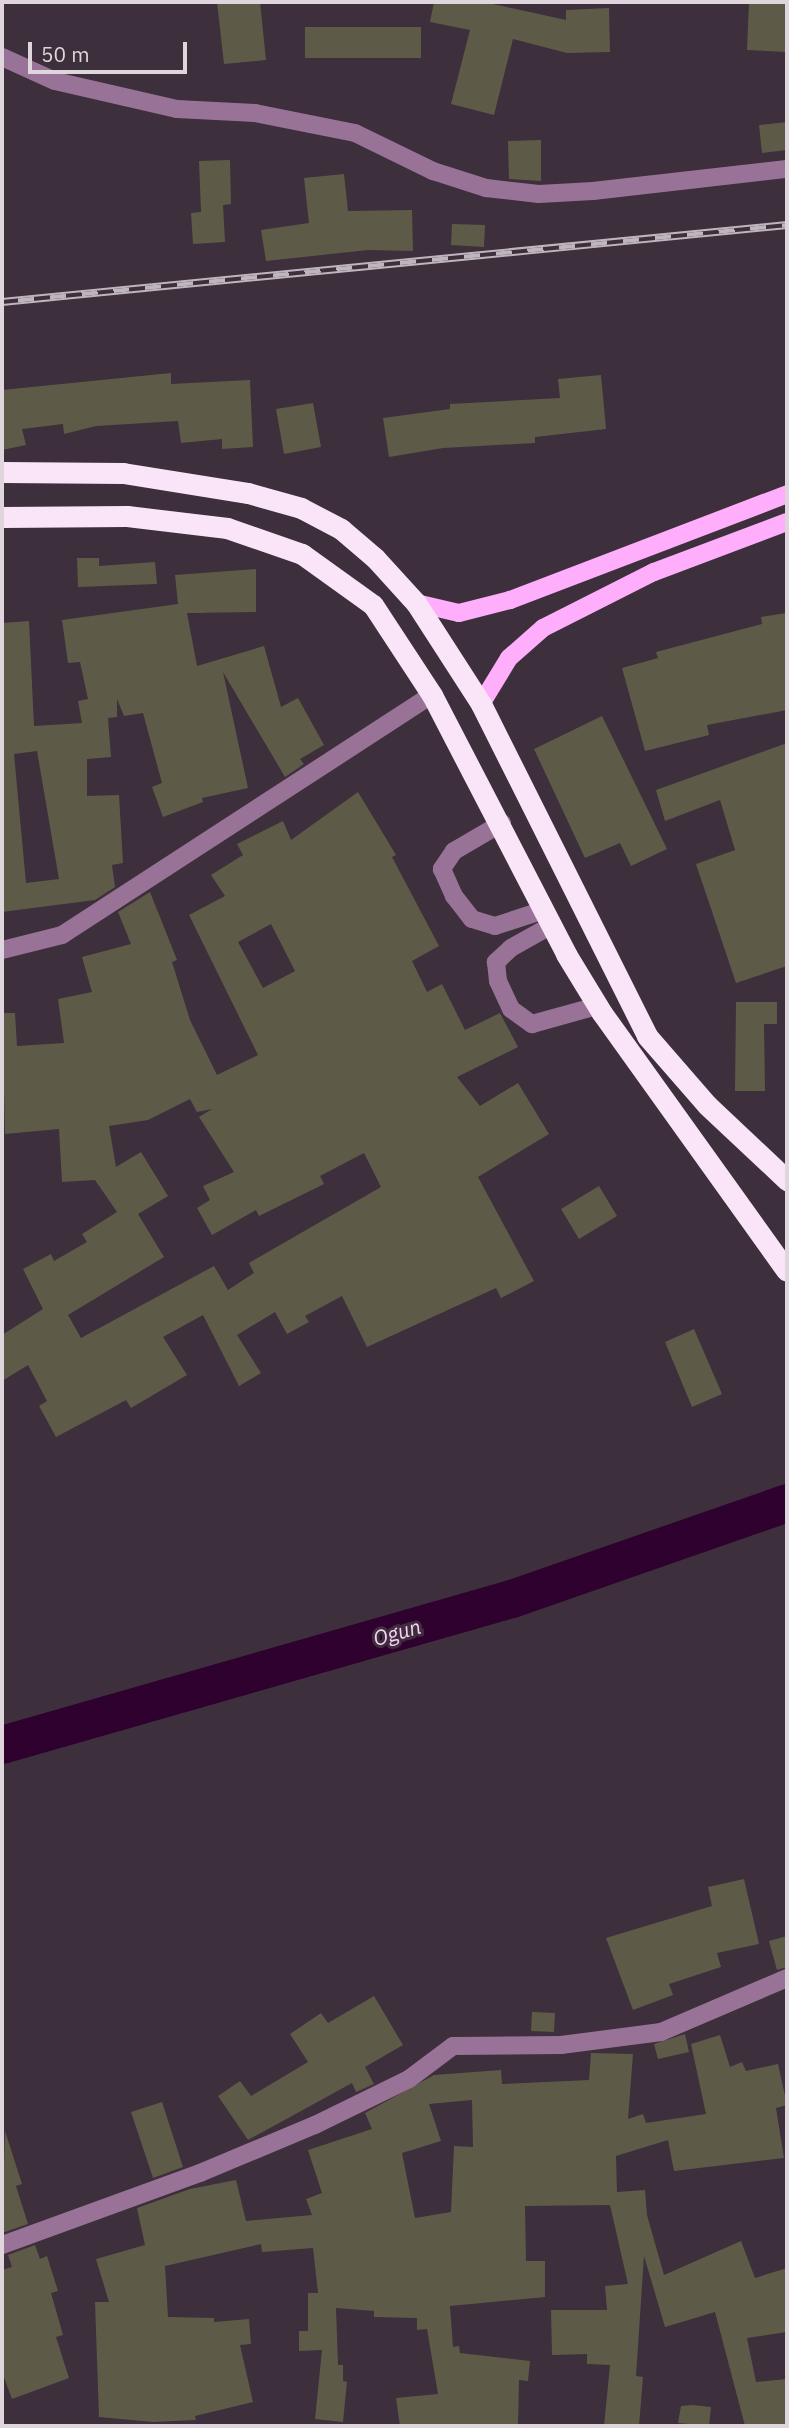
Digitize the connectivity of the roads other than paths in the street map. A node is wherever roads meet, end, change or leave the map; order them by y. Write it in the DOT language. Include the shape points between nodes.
graph roads {
  1 [pos="2,57"];
  2 [pos="787,169"];
  3 [pos="2,472"];
  4 [pos="787,494"];
  5 [pos="2,517"];
  6 [pos="787,522"];
  7 [pos="416,603"];
  8 [pos="432,695"];
  9 [pos="481,704"];
  10 [pos="502,823"];
  11 [pos="548,918"];
  12 [pos="2,950"];
  13 [pos="597,1006"];
  14 [pos="787,1180"];
  15 [pos="787,1271"];
  16 [pos="787,1978"];
  17 [pos="2,2245"];
  1 -- 2 [label="street" via="55,81 177,109 255,113 355,133 433,172 486,188 538,194 580,192"];
  3 -- 7 [label="highway" via="169,478 301,508 341,529"];
  4 -- 7 [label="main road" via="510,600 459,613"];
  5 -- 8 [label="highway" via="127,516 227,528 267,539 329,570 373,605"];
  6 -- 9 [label="main road" via="654,572 542,628 509,658"];
  7 -- 9 [label="highway"];
  8 -- 10 [label="highway"];
  8 -- 12 [label="street" via="62,935"];
  9 -- 14 [label="highway" via="646,1036 707,1105"];
  10 -- 11 [label="highway"];
  10 -- 11 [label="street" via="454,851 442,869 454,896 472,919 495,926"];
  11 -- 13 [label="highway"];
  11 -- 13 [label="street" via="496,962 498,981 511,1009 532,1024"];
  13 -- 15 [label="highway"];
  16 -- 17 [label="street" via="661,2032 561,2045 453,2046 409,2079 315,2125 200,2173"];
}
